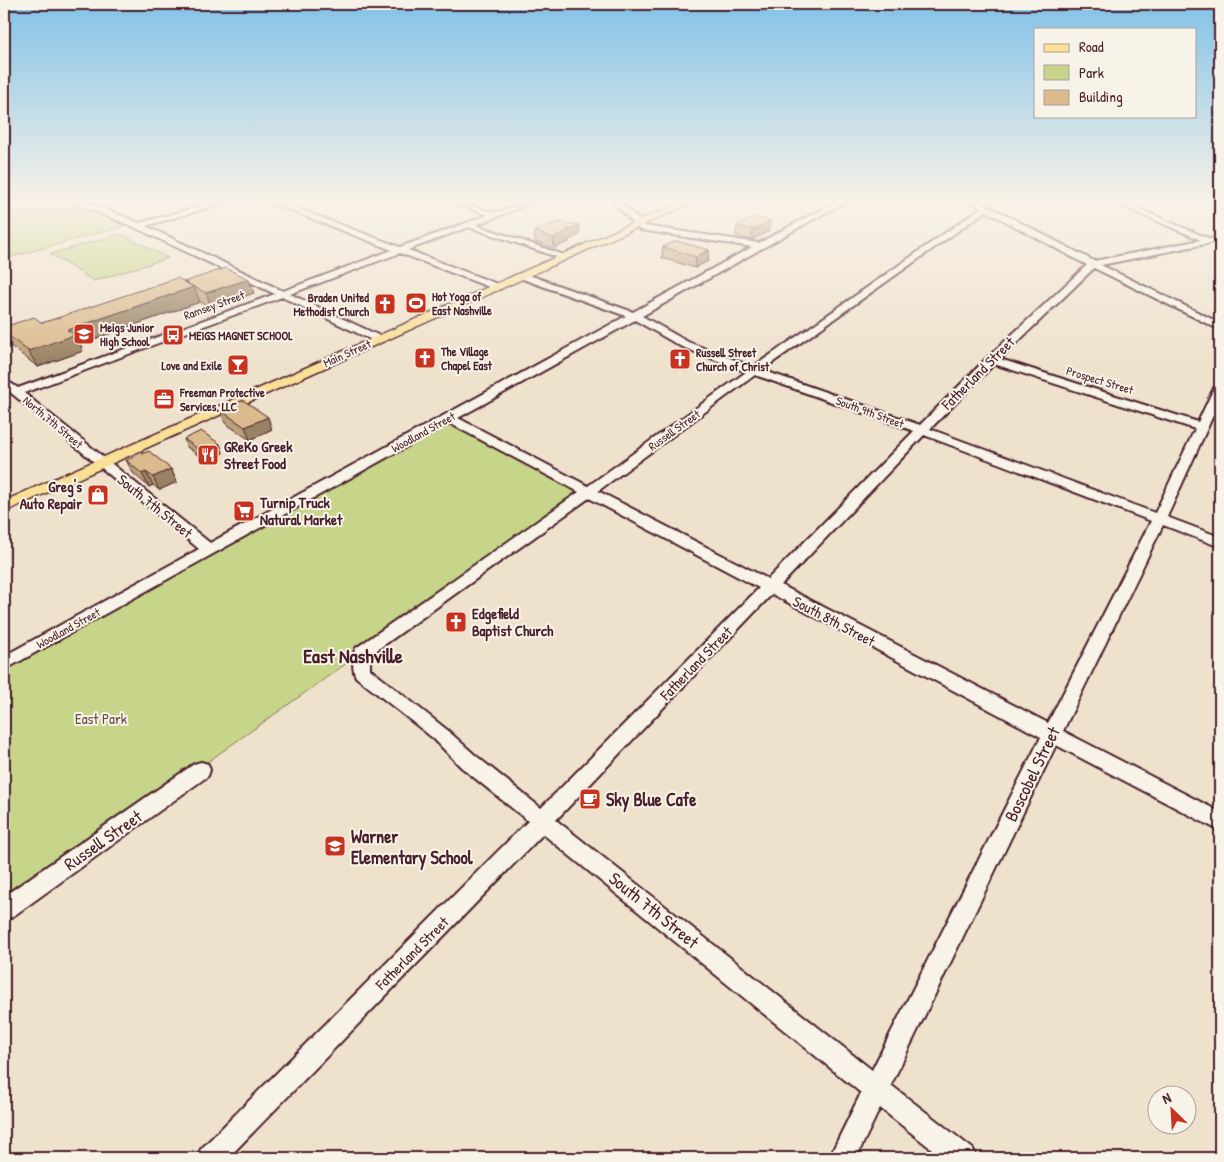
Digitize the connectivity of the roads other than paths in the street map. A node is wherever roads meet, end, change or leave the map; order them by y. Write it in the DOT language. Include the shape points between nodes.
graph roads {
  1 [pos="200,255"];
  2 [pos="387,255"];
  3 [pos="411,255"];
  4 [pos="561,255"];
  5 [pos="570,255"];
  6 [pos="744,255"];
  7 [pos="918,255"];
  8 [pos="1076,255"];
  9 [pos="1138,255"];
  10 [pos="566,257"];
  11 [pos="1093,264"];
  12 [pos="523,276"];
  13 [pos="497,287"];
  14 [pos="281,294"];
  15 [pos="635,316"];
  16 [pos="1220,327"];
  17 [pos="378,339"];
  18 [pos="991,360"];
  19 [pos="754,370"];
  20 [pos="4,382"];
  21 [pos="1220,388"];
  22 [pos="17,392"];
  23 [pos="448,418"];
  24 [pos="1202,426"];
  25 [pos="921,431"];
  26 [pos="101,463"];
  27 [pos="588,493"];
  28 [pos="4,507"];
  29 [pos="1159,519"];
  30 [pos="1220,542"];
  31 [pos="209,550"];
  32 [pos="770,587"];
  33 [pos="362,652"];
  34 [pos="4,664"];
  35 [pos="1052,734"];
  36 [pos="201,770"];
  37 [pos="543,820"];
  38 [pos="1220,822"];
  39 [pos="4,909"];
  40 [pos="877,1090"];
  41 [pos="210,1158"];
  42 [pos="842,1158"];
  43 [pos="964,1158"];
  1 -- 14 [label="street"];
  2 -- 14 [label="street, Ramsey Street"];
  3 -- 13 [label="street"];
  4 -- 10 [label="street"];
  5 -- 10 [label="main road, Main Street"];
  6 -- 15 [label="street, Woodland Street"];
  7 -- 19 [label="street, Russell Street"];
  8 -- 11 [label="street"];
  9 -- 11 [label="street"];
  10 -- 12 [label="main road, Main Street"];
  11 -- 16 [label="street"];
  11 -- 18 [label="street, Fatherland Street"];
  12 -- 13 [label="main road, Main Street"];
  12 -- 15 [label="street, South 9th Street"];
  13 -- 17 [label="main road, Main Street"];
  14 -- 17 [label="street"];
  14 -- 22 [label="street, Ramsey Street"];
  15 -- 19 [label="street, South 9th Street" via="684,344"];
  15 -- 23 [label="street, Woodland Street"];
  17 -- 26 [label="main road, Main Street"];
  18 -- 24 [label="street, Prospect Street"];
  18 -- 25 [label="street, Fatherland Street"];
  19 -- 25 [label="street, South 9th Street"];
  19 -- 27 [label="street, Russell Street"];
  20 -- 22 [label="street, North 7th Street"];
  21 -- 24 [label="street, Boscobel Street"];
  22 -- 26 [label="street, North 7th Street"];
  23 -- 27 [label="street, South 8th Street"];
  23 -- 31 [label="street, Woodland Street"];
  24 -- 29 [label="street, Boscobel Street"];
  25 -- 29 [label="street, South 9th Street"];
  25 -- 32 [label="street, Fatherland Street"];
  26 -- 28 [label="main road, Main Street"];
  26 -- 31 [label="street, South 7th Street"];
  27 -- 32 [label="street, South 8th Street"];
  27 -- 33 [label="street, Russell Street"];
  29 -- 30 [label="street, South 9th Street"];
  29 -- 35 [label="street, Boscobel Street"];
  31 -- 34 [label="street, Woodland Street"];
  32 -- 35 [label="street, South 8th Street"];
  32 -- 37 [label="street, Fatherland Street"];
  33 -- 37 [label="street, South 7th Street" via="362,672"];
  35 -- 38 [label="street, South 8th Street"];
  35 -- 40 [label="street, Boscobel Street"];
  36 -- 39 [label="street, Russell Street"];
  37 -- 40 [label="street, South 7th Street"];
  37 -- 41 [label="street, Fatherland Street"];
  40 -- 42 [label="street, Boscobel Street"];
  40 -- 43 [label="street, South 7th Street"];
}
